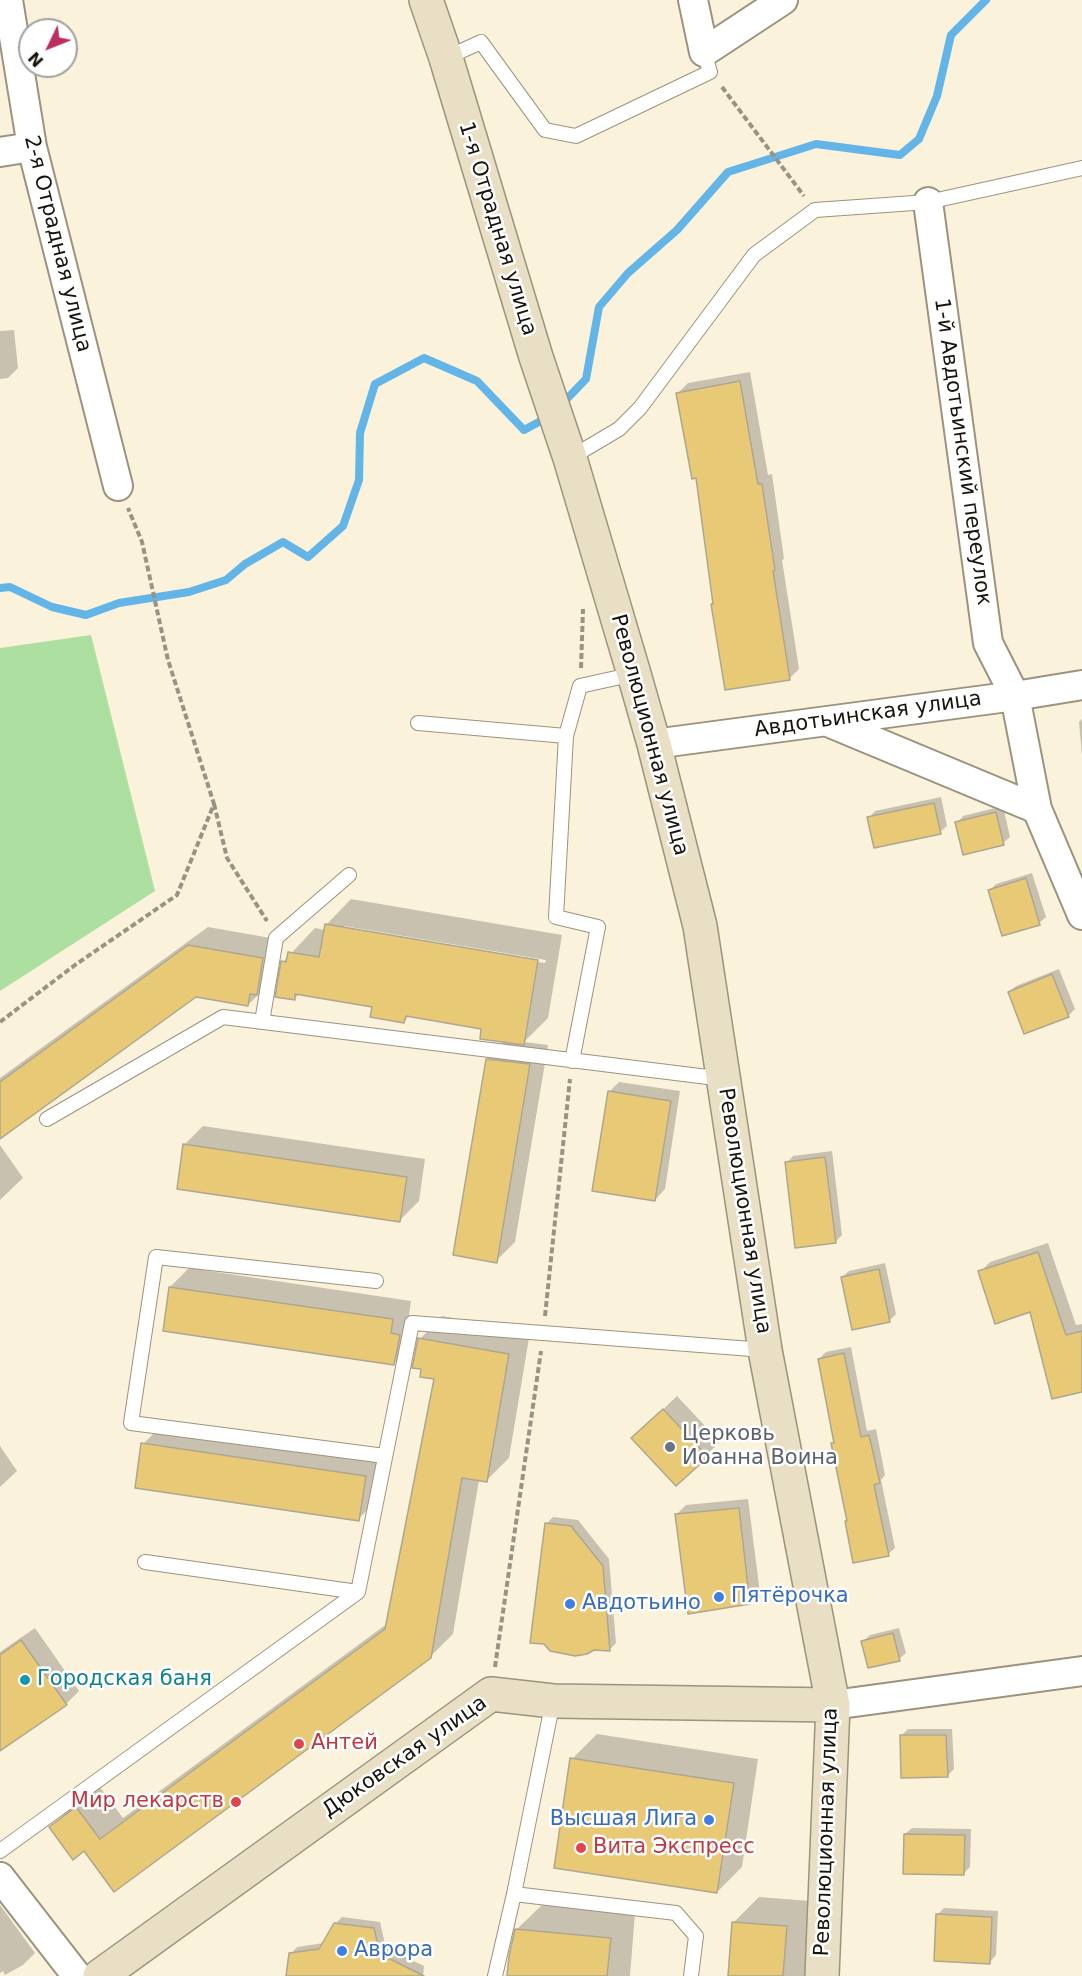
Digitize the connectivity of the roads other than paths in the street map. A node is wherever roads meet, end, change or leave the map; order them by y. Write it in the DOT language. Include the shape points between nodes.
graph roads {
  1 [pos="8,0"];
  2 [pos="426,0"];
  3 [pos="693,0"];
  4 [pos="783,0"];
  5 [pos="446,58"];
  6 [pos="707,62"];
  7 [pos="32,147"];
  8 [pos="0,152"];
  9 [pos="1082,168"];
  10 [pos="928,202"];
  11 [pos="570,458"];
  12 [pos="118,486"];
  13 [pos="634,674"];
  14 [pos="1082,685"];
  15 [pos="1015,696"];
  16 [pos="826,721"];
  17 [pos="418,723"];
  18 [pos="566,736"];
  19 [pos="654,744"];
  20 [pos="1036,809"];
  21 [pos="349,875"];
  22 [pos="1082,915"];
  23 [pos="262,1022"];
  24 [pos="572,1061"];
  25 [pos="724,1080"];
  26 [pos="47,1119"];
  27 [pos="376,1281"];
  28 [pos="765,1350"];
  29 [pos="386,1456"];
  30 [pos="144,1562"];
  31 [pos="358,1592"];
  32 [pos="1082,1671"];
  33 [pos="553,1701"];
  34 [pos="833,1705"];
  35 [pos="0,1851"];
  36 [pos="0,1877"];
  37 [pos="514,1894"];
  38 [pos="77,1976"];
  39 [pos="100,1976"];
  40 [pos="495,1976"];
  41 [pos="692,1976"];
  42 [pos="822,1976"];
  1 -- 7 [label="street, 2-я Отрадная улица"];
  2 -- 5 [label="main road, 1-я Отрадная улица"];
  3 -- 6 [label="street"];
  4 -- 6 [label="street"];
  5 -- 6 [label="lane" via="481,42 545,130 576,136"];
  5 -- 11 [label="main road, 1-я Отрадная улица"];
  7 -- 8 [label="street"];
  7 -- 12 [label="street, 2-я Отрадная улица"];
  9 -- 10 [label="lane"];
  10 -- 11 [label="lane" via="815,210 754,255 640,408 619,429"];
  10 -- 15 [label="street, 1-й Авдотьинский переулок" via="988,643"];
  11 -- 13 [label="main road, Революционная улица"];
  13 -- 18 [label="lane" via="580,686"];
  13 -- 19 [label="main road, Революционная улица"];
  14 -- 15 [label="street, Авдотьинская улица"];
  15 -- 16 [label="street, Авдотьинская улица"];
  15 -- 20 [label="street, 1-й Авдотьинский переулок"];
  16 -- 19 [label="street, Авдотьинская улица"];
  16 -- 20 [label="street"];
  17 -- 18 [label="lane"];
  18 -- 24 [label="lane" via="556,917 598,927"];
  19 -- 25 [label="main road, Революционная улица" via="700,926"];
  20 -- 22 [label="street, 1-й Авдотьинский переулок"];
  21 -- 23 [label="lane" via="276,938"];
  23 -- 24 [label="lane"];
  23 -- 26 [label="lane" via="223,1017"];
  24 -- 25 [label="lane"];
  25 -- 28 [label="main road, Революционная улица"];
  27 -- 29 [label="lane" via="156,1257 131,1423"];
  28 -- 29 [label="lane" via="412,1323"];
  28 -- 34 [label="main road, Революционная улица"];
  29 -- 31 [label="lane"];
  30 -- 31 [label="lane"];
  31 -- 35 [label="lane"];
  32 -- 34 [label="street"];
  33 -- 34 [label="main road, Дюковская улица"];
  33 -- 37 [label="lane"];
  33 -- 39 [label="main road, Дюковская улица" via="491,1694"];
  34 -- 42 [label="main road, Революционная улица"];
  36 -- 38 [label="street"];
  37 -- 40 [label="lane"];
  37 -- 41 [label="lane" via="676,1913 696,1936"];
}
